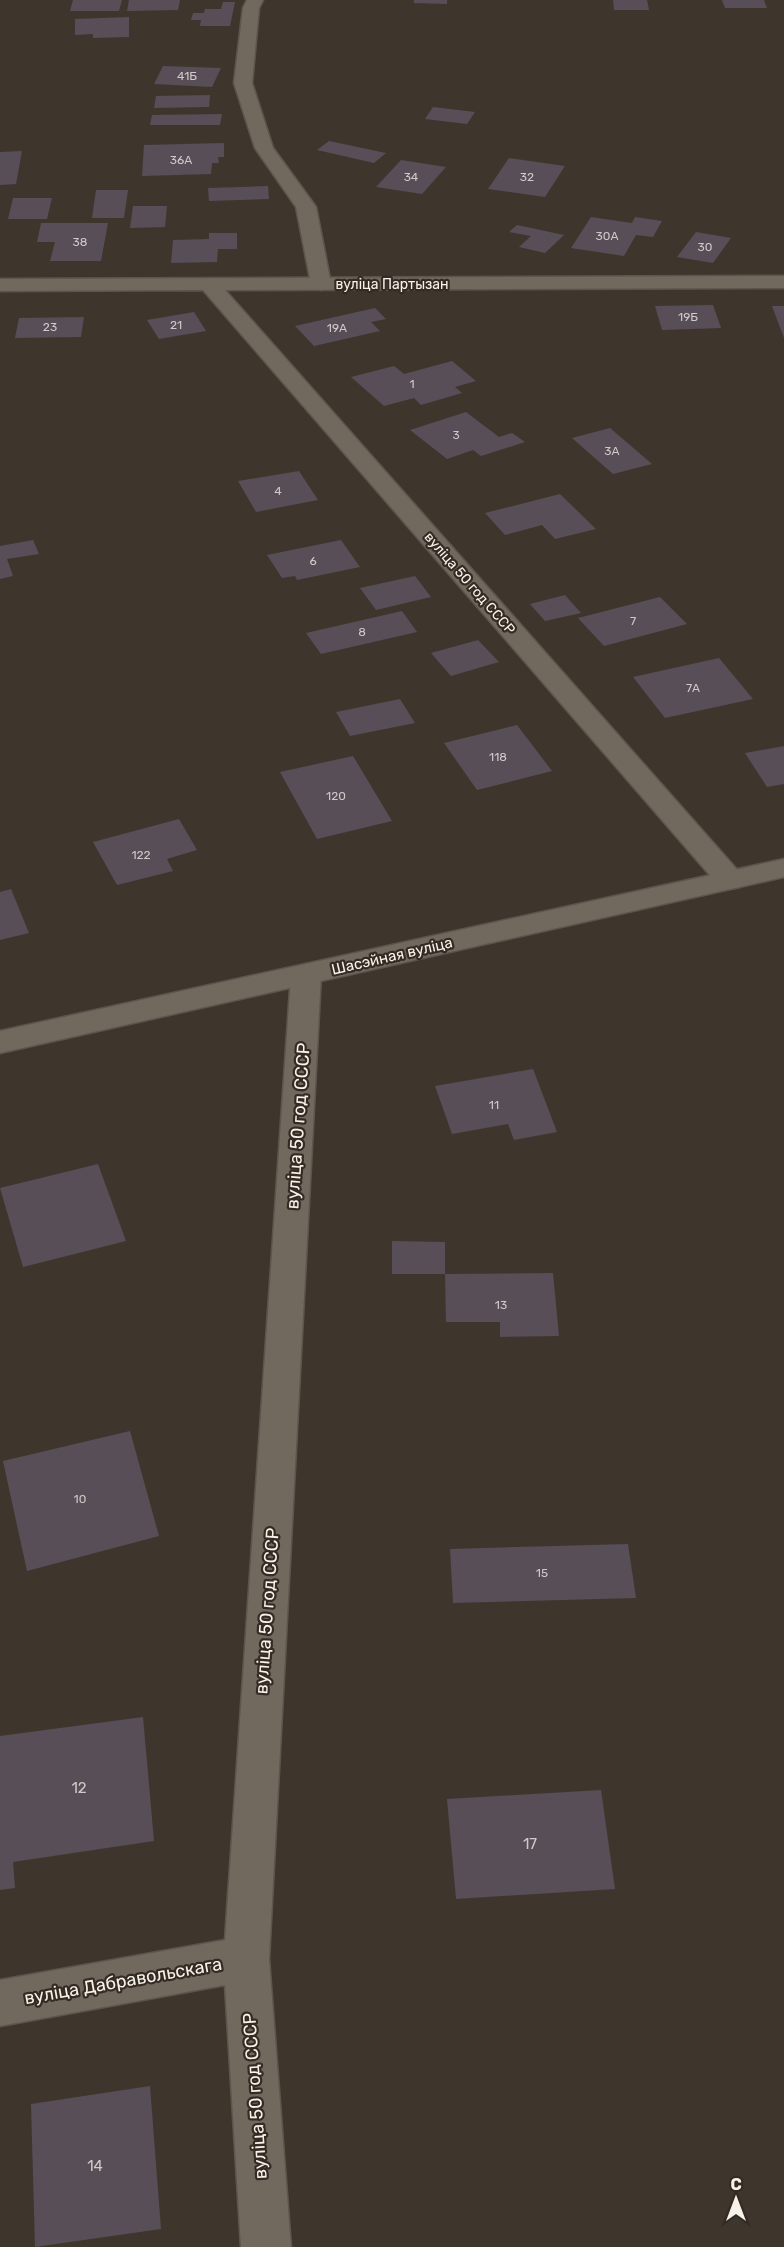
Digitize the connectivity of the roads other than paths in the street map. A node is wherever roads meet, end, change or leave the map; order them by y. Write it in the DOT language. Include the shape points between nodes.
graph roads {
  1 [pos="255,0"];
  2 [pos="784,282"];
  3 [pos="321,284"];
  4 [pos="0,285"];
  5 [pos="209,285"];
  6 [pos="784,868"];
  7 [pos="730,880"];
  8 [pos="306,975"];
  9 [pos="0,1042"];
  10 [pos="246,1959"];
  11 [pos="0,2003"];
  12 [pos="266,2247"];
  1 -- 3 [label="street" via="243,83 264,148 306,207"];
  2 -- 3 [label="street, вуліца Партызан"];
  3 -- 5 [label="street, вуліца Партызан"];
  4 -- 5 [label="street, вуліца Партызан"];
  5 -- 7 [label="street, вуліца 50 год СССР"];
  6 -- 7 [label="street, Шасэйная вуліца"];
  7 -- 8 [label="street, Шасэйная вуліца"];
  8 -- 9 [label="street, Шасэйная вуліца"];
  8 -- 10 [label="street, вуліца 50 год СССР"];
  10 -- 11 [label="street, вуліца Дабравольскага"];
  10 -- 12 [label="street, вуліца 50 год СССР"];
}
